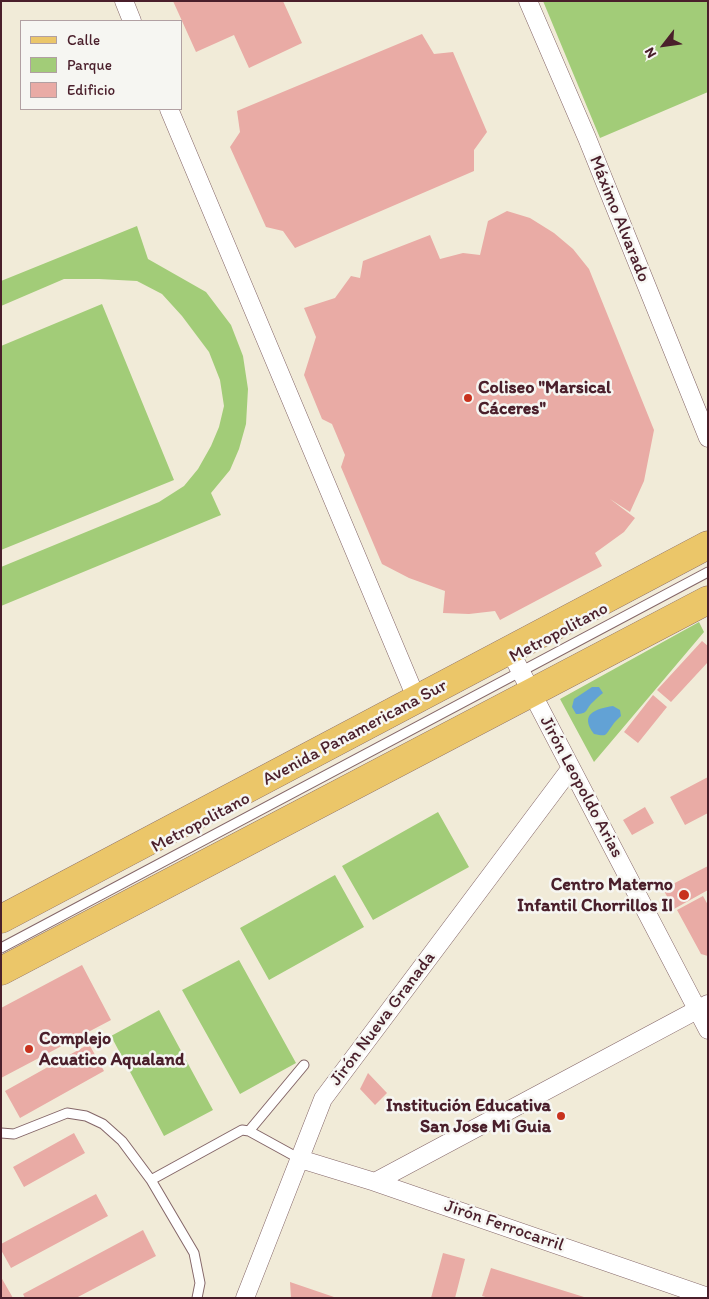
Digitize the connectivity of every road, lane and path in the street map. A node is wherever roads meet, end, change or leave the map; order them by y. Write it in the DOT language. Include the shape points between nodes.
graph roads {
  1 [pos="124,1"];
  2 [pos="528,1"];
  3 [pos="132,20"];
  4 [pos="169,110"];
  5 [pos="708,438"];
  6 [pos="708,545"];
  7 [pos="708,572"];
  8 [pos="708,600"];
  9 [pos="521,671"];
  10 [pos="417,692"];
  11 [pos="571,768"];
  12 [pos="1,919"];
  13 [pos="1,948"];
  14 [pos="1,971"];
  15 [pos="702,1006"];
  16 [pos="708,1030"];
  17 [pos="304,1065"];
  18 [pos="249,1131"];
  19 [pos="1,1133"];
  20 [pos="300,1159"];
  21 [pos="151,1180"];
  22 [pos="376,1182"];
  23 [pos="708,1297"];
  24 [pos="197,1298"];
  25 [pos="245,1298"];
  1 -- 3 [label="street"];
  2 -- 5 [label="street, Máximo Alvarado"];
  4 -- 10 [label="street"];
  6 -- 9 [label="main road, Avenida Panamericana Sur"];
  7 -- 9 [label="lane, Metropolitano"];
  8 -- 9 [label="main road, Avenida Panamericana Sur"];
  9 -- 10 [label="main road, Avenida Panamericana Sur"];
  9 -- 11 [label="street, Jirón Leopoldo Arias"];
  9 -- 13 [label="lane, Metropolitano"];
  9 -- 14 [label="main road, Avenida Panamericana Sur"];
  10 -- 12 [label="main road, Avenida Panamericana Sur"];
  11 -- 15 [label="street, Jirón Leopoldo Arias"];
  11 -- 20 [label="street, Jirón Nueva Granada" via="322,1100"];
  15 -- 16 [label="street, Jirón Leopoldo Arias"];
  15 -- 22 [label="street"];
  17 -- 18 [label="lane"];
  18 -- 20 [label="lane"];
  18 -- 21 [label="lane" via="242,1130"];
  19 -- 21 [label="lane" via="14,1134 67,1112 86,1116 102,1124 122,1141"];
  20 -- 22 [label="street, Jirón Ferrocarril"];
  20 -- 25 [label="street, Jirón Nueva Granada"];
  21 -- 24 [label="lane" via="194,1253 200,1283"];
  22 -- 23 [label="street, Jirón Ferrocarril"];
}
